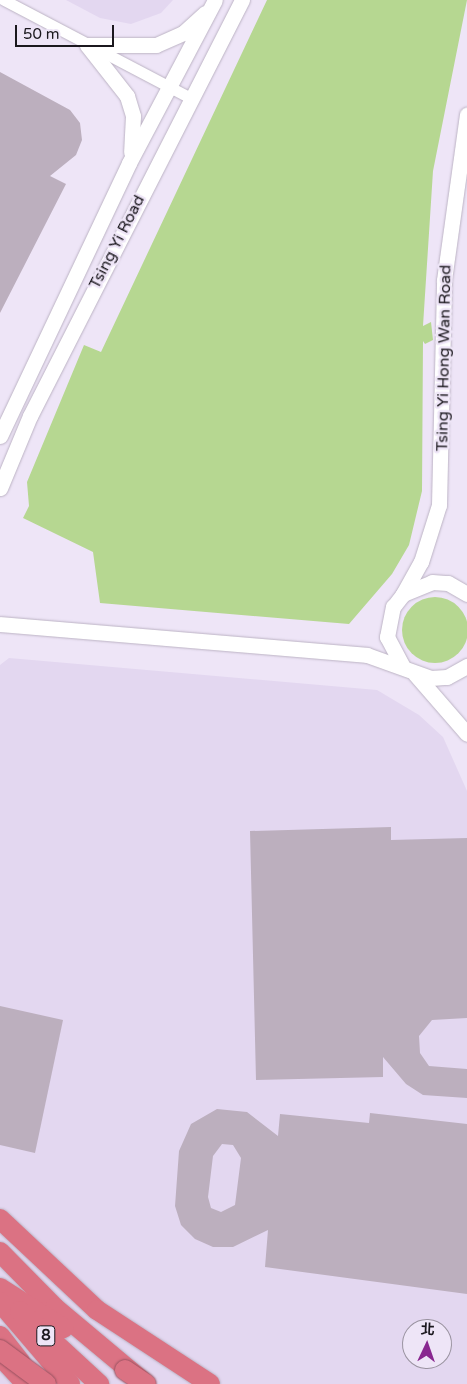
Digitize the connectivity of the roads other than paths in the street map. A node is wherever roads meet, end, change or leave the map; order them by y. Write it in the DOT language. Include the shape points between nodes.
graph roads {
  1 [pos="4,0"];
  2 [pos="242,0"];
  3 [pos="214,3"];
  4 [pos="87,44"];
  5 [pos="170,86"];
  6 [pos="191,98"];
  7 [pos="467,115"];
  8 [pos="129,163"];
  9 [pos="0,436"];
  10 [pos="0,488"];
  11 [pos="403,594"];
  12 [pos="467,594"];
  13 [pos="0,624"];
  14 [pos="387,637"];
  15 [pos="367,655"];
  16 [pos="402,665"];
  17 [pos="467,666"];
  18 [pos="415,674"];
  19 [pos="467,734"];
  20 [pos="0,1218"];
  21 [pos="0,1252"];
  22 [pos="0,1288"];
  23 [pos="0,1292"];
  24 [pos="0,1302"];
  25 [pos="0,1336"];
  26 [pos="0,1350"];
  27 [pos="0,1356"];
  28 [pos="26,1384"];
  29 [pos="36,1384"];
  30 [pos="46,1384"];
  31 [pos="70,1384"];
  32 [pos="99,1384"];
  33 [pos="146,1384"];
  34 [pos="210,1384"];
  1 -- 4 [label="street"];
  2 -- 6 [label="main road, Tsing Yi Road"];
  3 -- 4 [label="main road" via="184,32 156,45"];
  3 -- 5 [label="main road, Tsing Yi Road"];
  4 -- 5 [label="street"];
  4 -- 8 [label="main road" via="130,105 134,128"];
  5 -- 6 [label="street"];
  5 -- 8 [label="main road, Tsing Yi Road"];
  6 -- 10 [label="main road, Tsing Yi Road" via="30,416"];
  7 -- 11 [label="main road, Tsing Yi Hong Wan Road" via="444,280 439,505 421,562"];
  8 -- 9 [label="main road, Tsing Yi Road"];
  11 -- 12 [label="main road" via="432,582 448,583"];
  11 -- 14 [label="main road, Tsing Yi Hong Wan Road" via="393,607"];
  13 -- 15 [label="main road"];
  14 -- 15 [label="main road"];
  14 -- 16 [label="main road"];
  15 -- 16 [label="main road"];
  16 -- 18 [label="main road"];
  17 -- 18 [label="main road" via="446,677"];
  18 -- 19 [label="main road"];
  20 -- 34 [label="highway" via="97,1310"];
  21 -- 33 [label="highway, bridge" via="55,1308"];
  22 -- 33 [label="highway, bridge"];
  23 -- 32 [label="highway, 8"];
  24 -- 31 [label="highway"];
  25 -- 29 [label="highway, bridge"];
  26 -- 30 [label="highway, 8, bridge"];
  27 -- 28 [label="highway"];
}
